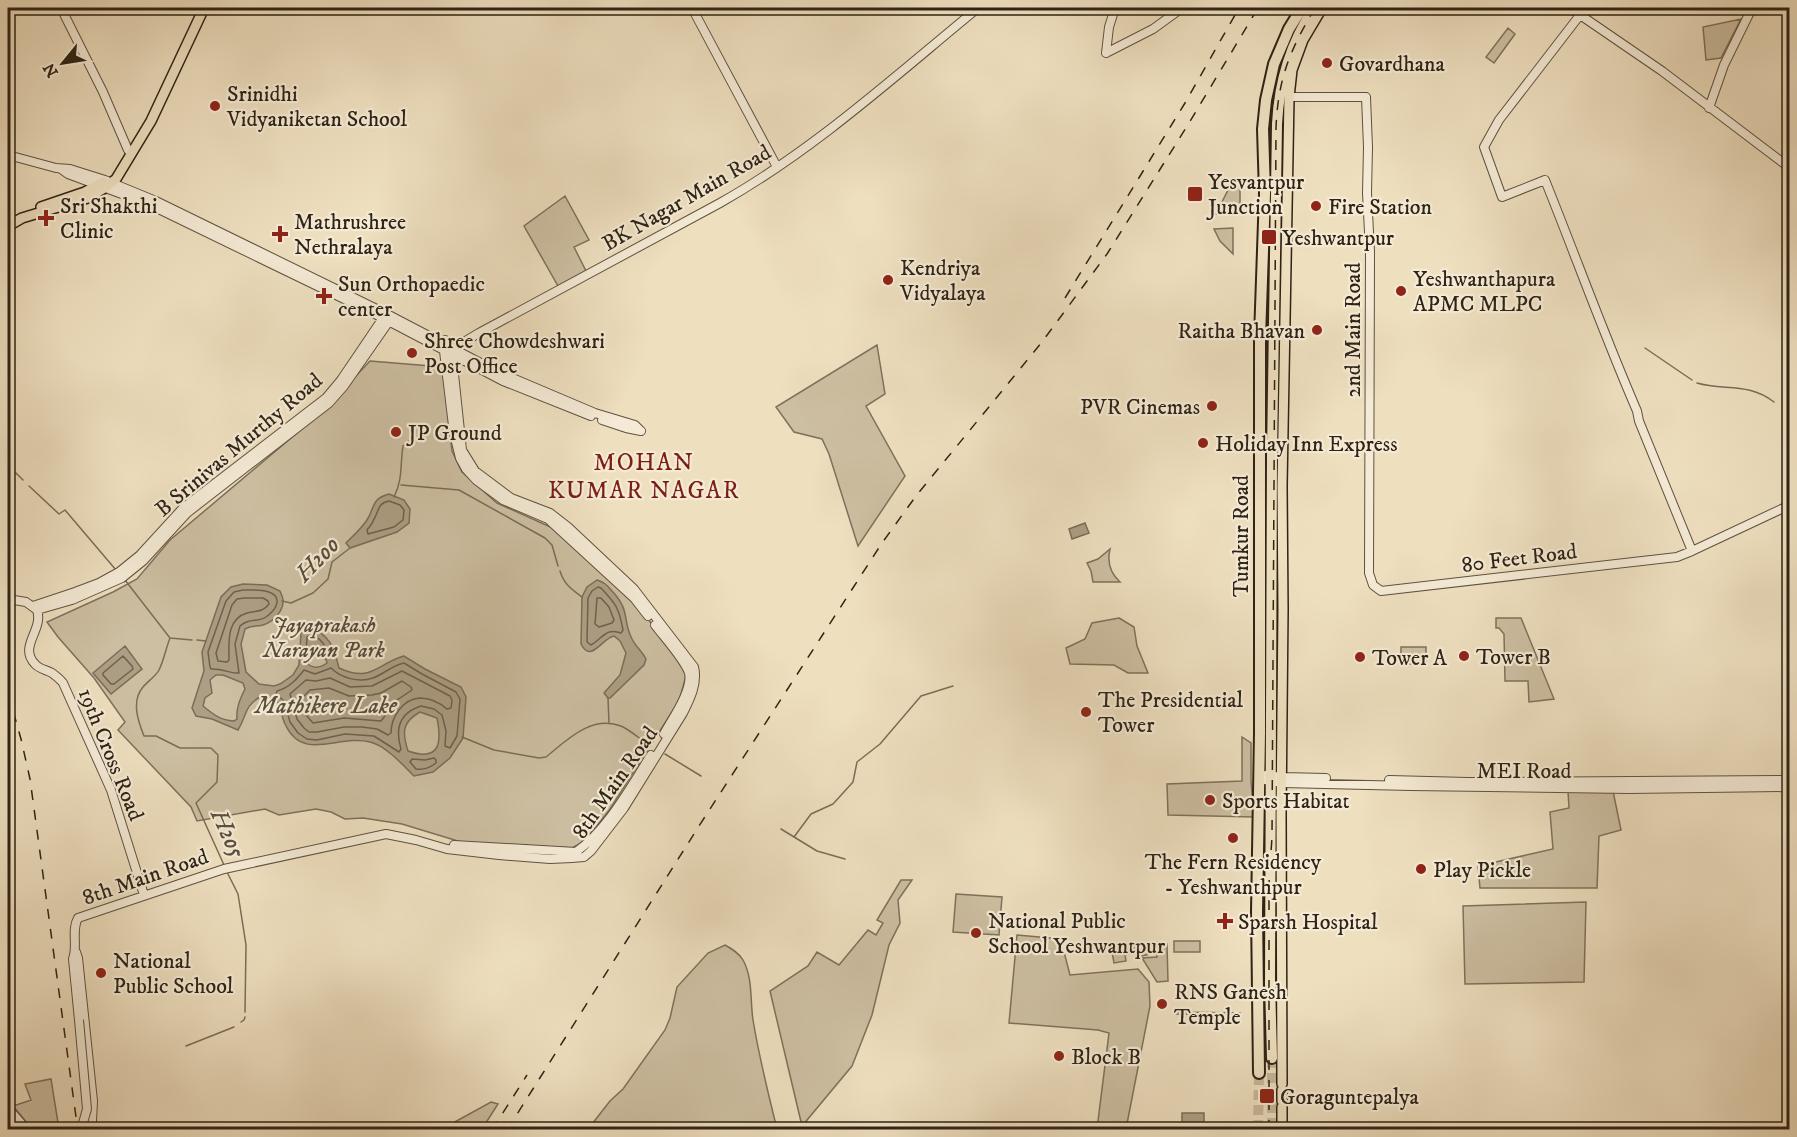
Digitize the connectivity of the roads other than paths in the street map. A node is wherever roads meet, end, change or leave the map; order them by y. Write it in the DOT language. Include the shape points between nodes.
graph roads {
  1 [pos="61,8"];
  2 [pos="198,8"];
  3 [pos="204,8"];
  4 [pos="692,8"];
  5 [pos="978,8"];
  6 [pos="1115,8"];
  7 [pos="1182,8"];
  8 [pos="1302,8"];
  9 [pos="1314,8"];
  10 [pos="1322,8"];
  11 [pos="1570,8"];
  12 [pos="1752,8"];
  13 [pos="1580,15"];
  14 [pos="1289,67"];
  15 [pos="1289,97"];
  16 [pos="1709,108"];
  17 [pos="128,150"];
  18 [pos="8,155"];
  19 [pos="777,167"];
  20 [pos="1790,168"];
  21 [pos="105,184"];
  22 [pos="8,219"];
  23 [pos="8,226"];
  24 [pos="373,313"];
  25 [pos="387,318"];
  26 [pos="376,328"];
  27 [pos="448,349"];
  28 [pos="641,431"];
  29 [pos="1368,455"];
  30 [pos="1790,505"];
  31 [pos="1692,551"];
  32 [pos="121,575"];
  33 [pos="8,599"];
  34 [pos="35,608"];
  35 [pos="1259,776"];
  36 [pos="1276,779"];
  37 [pos="1790,780"];
  38 [pos="1790,787"];
  39 [pos="144,895"];
  40 [pos="82,1019"];
  41 [pos="1272,1059"];
  42 [pos="1259,1072"];
  43 [pos="8,1108"];
  44 [pos="8,1113"];
  45 [pos="1282,1127"];
  46 [pos="22,1130"];
  47 [pos="27,1130"];
  48 [pos="78,1130"];
  49 [pos="88,1130"];
  1 -- 17 [label="street"];
  2 -- 17 [label="main road"];
  3 -- 21 [label="main road" via="151,121 118,176"];
  4 -- 19 [label="street"];
  5 -- 19 [label="street, BK Nagar Main Road"];
  6 -- 7 [label="street" via="1106,53 1153,29"];
  8 -- 35 [label="highway, Tumkur Road" via="1274,64 1263,129"];
  9 -- 14 [label="highway, Tumkur Road" via="1297,37"];
  10 -- 14 [label="main road"];
  11 -- 13 [label="street"];
  12 -- 16 [label="street" via="1724,65"];
  13 -- 16 [label="street"];
  13 -- 31 [label="street" via="1499,120 1484,147 1502,197 1545,180"];
  14 -- 15 [label="main road"];
  14 -- 36 [label="highway, Tumkur Road" via="1281,87 1277,124 1273,388"];
  15 -- 29 [label="street, 2nd Main Road" via="1366,97 1370,252"];
  15 -- 36 [label="main road" via="1283,609"];
  16 -- 20 [label="street"];
  17 -- 21 [label="main road"];
  18 -- 21 [label="street"];
  19 -- 27 [label="street, BK Nagar Main Road" via="720,203"];
  21 -- 22 [label="main road"];
  21 -- 23 [label="main road" via="78,202 22,218"];
  21 -- 24 [label="street"];
  21 -- 25 [label="street" via="156,201"];
  24 -- 25 [label="street"];
  24 -- 26 [label="street"];
  25 -- 26 [label="street, B Srinivas Murthy Road"];
  25 -- 27 [label="street"];
  25 -- 32 [label="street" via="329,403 187,513 143,561"];
  26 -- 32 [label="street, B Srinivas Murthy Road" via="326,398 183,508"];
  27 -- 28 [label="street" via="503,381 618,426"];
  27 -- 39 [label="street, 8th Main Road" via="462,450 475,471 511,498 550,513 634,589 694,667 689,699 624,808 584,856 550,859 447,849 386,834 227,868"];
  29 -- 31 [label="street, 80 Feet Road" via="1369,573 1373,585 1381,591 1677,557"];
  30 -- 31 [label="street, 80 Feet Road"];
  32 -- 34 [label="street" via="72,600"];
  33 -- 34 [label="street"];
  34 -- 39 [label="street, 19th Cross Road" via="39,622 28,651 34,664 63,683 111,790"];
  35 -- 36 [label="street, MEI Road"];
  35 -- 42 [label="highway, Tumkur Road"];
  36 -- 37 [label="street, MEI Road"];
  36 -- 38 [label="street, MEI Road" via="1411,786"];
  36 -- 41 [label="highway, Tumkur Road"];
  36 -- 45 [label="main road"];
  39 -- 40 [label="street, 8th Main Road" via="75,922 73,958"];
  40 -- 48 [label="street, bridge" via="87,1109"];
  40 -- 49 [label="street" via="93,1101"];
  43 -- 47 [label="street"];
  44 -- 46 [label="street"];
}
